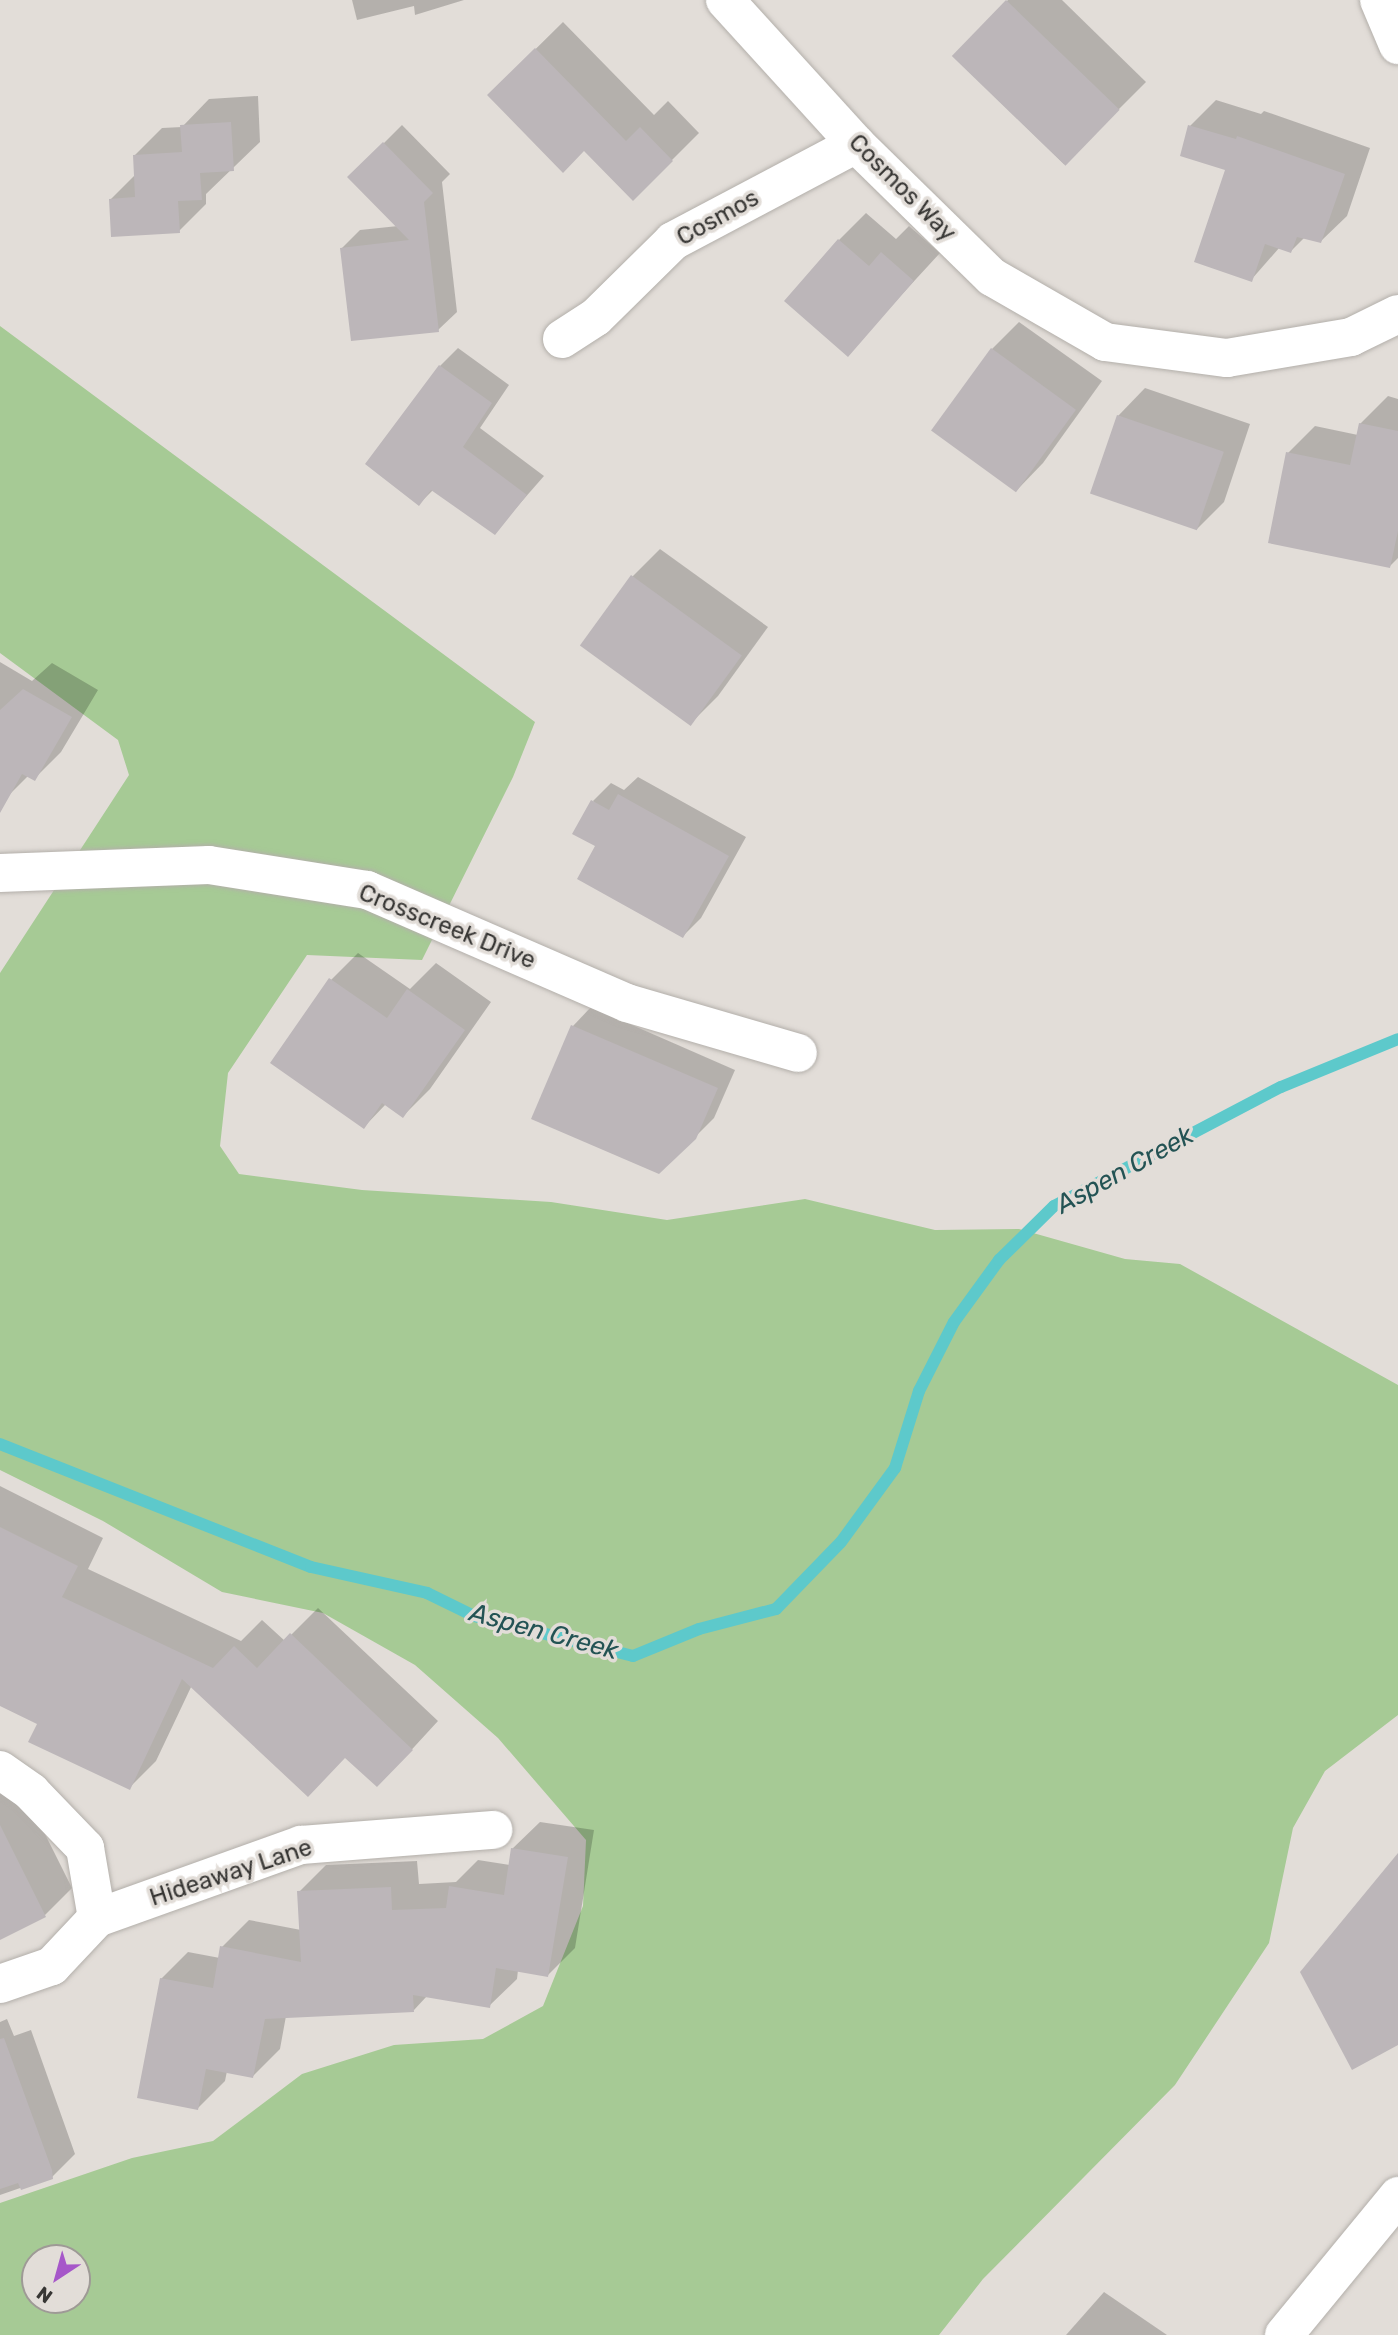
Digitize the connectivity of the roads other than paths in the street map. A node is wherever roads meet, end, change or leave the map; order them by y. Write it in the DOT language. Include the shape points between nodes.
graph roads {
  1 [pos="725,0"];
  2 [pos="1379,0"];
  3 [pos="1398,46"];
  4 [pos="856,144"];
  5 [pos="1398,314"];
  6 [pos="562,339"];
  7 [pos="0,873"];
  8 [pos="798,1053"];
  9 [pos="0,1770"];
  10 [pos="493,1830"];
  11 [pos="97,1918"];
  12 [pos="0,1984"];
  13 [pos="1398,2196"];
  14 [pos="1284,2335"];
  1 -- 4 [label="street, Cosmos Way"];
  2 -- 3 [label="street"];
  4 -- 5 [label="street, Cosmos Way" via="992,277 1105,342 1227,358 1351,337"];
  4 -- 6 [label="street, Cosmos" via="673,241 597,317"];
  7 -- 8 [label="street, Crosscreek Drive" via="209,865 367,890 627,1003"];
  9 -- 11 [label="street" via="31,1793 85,1848"];
  10 -- 11 [label="street, Hideaway Lane" via="301,1845"];
  11 -- 12 [label="street" via="52,1966"];
  13 -- 14 [label="street"];
}
